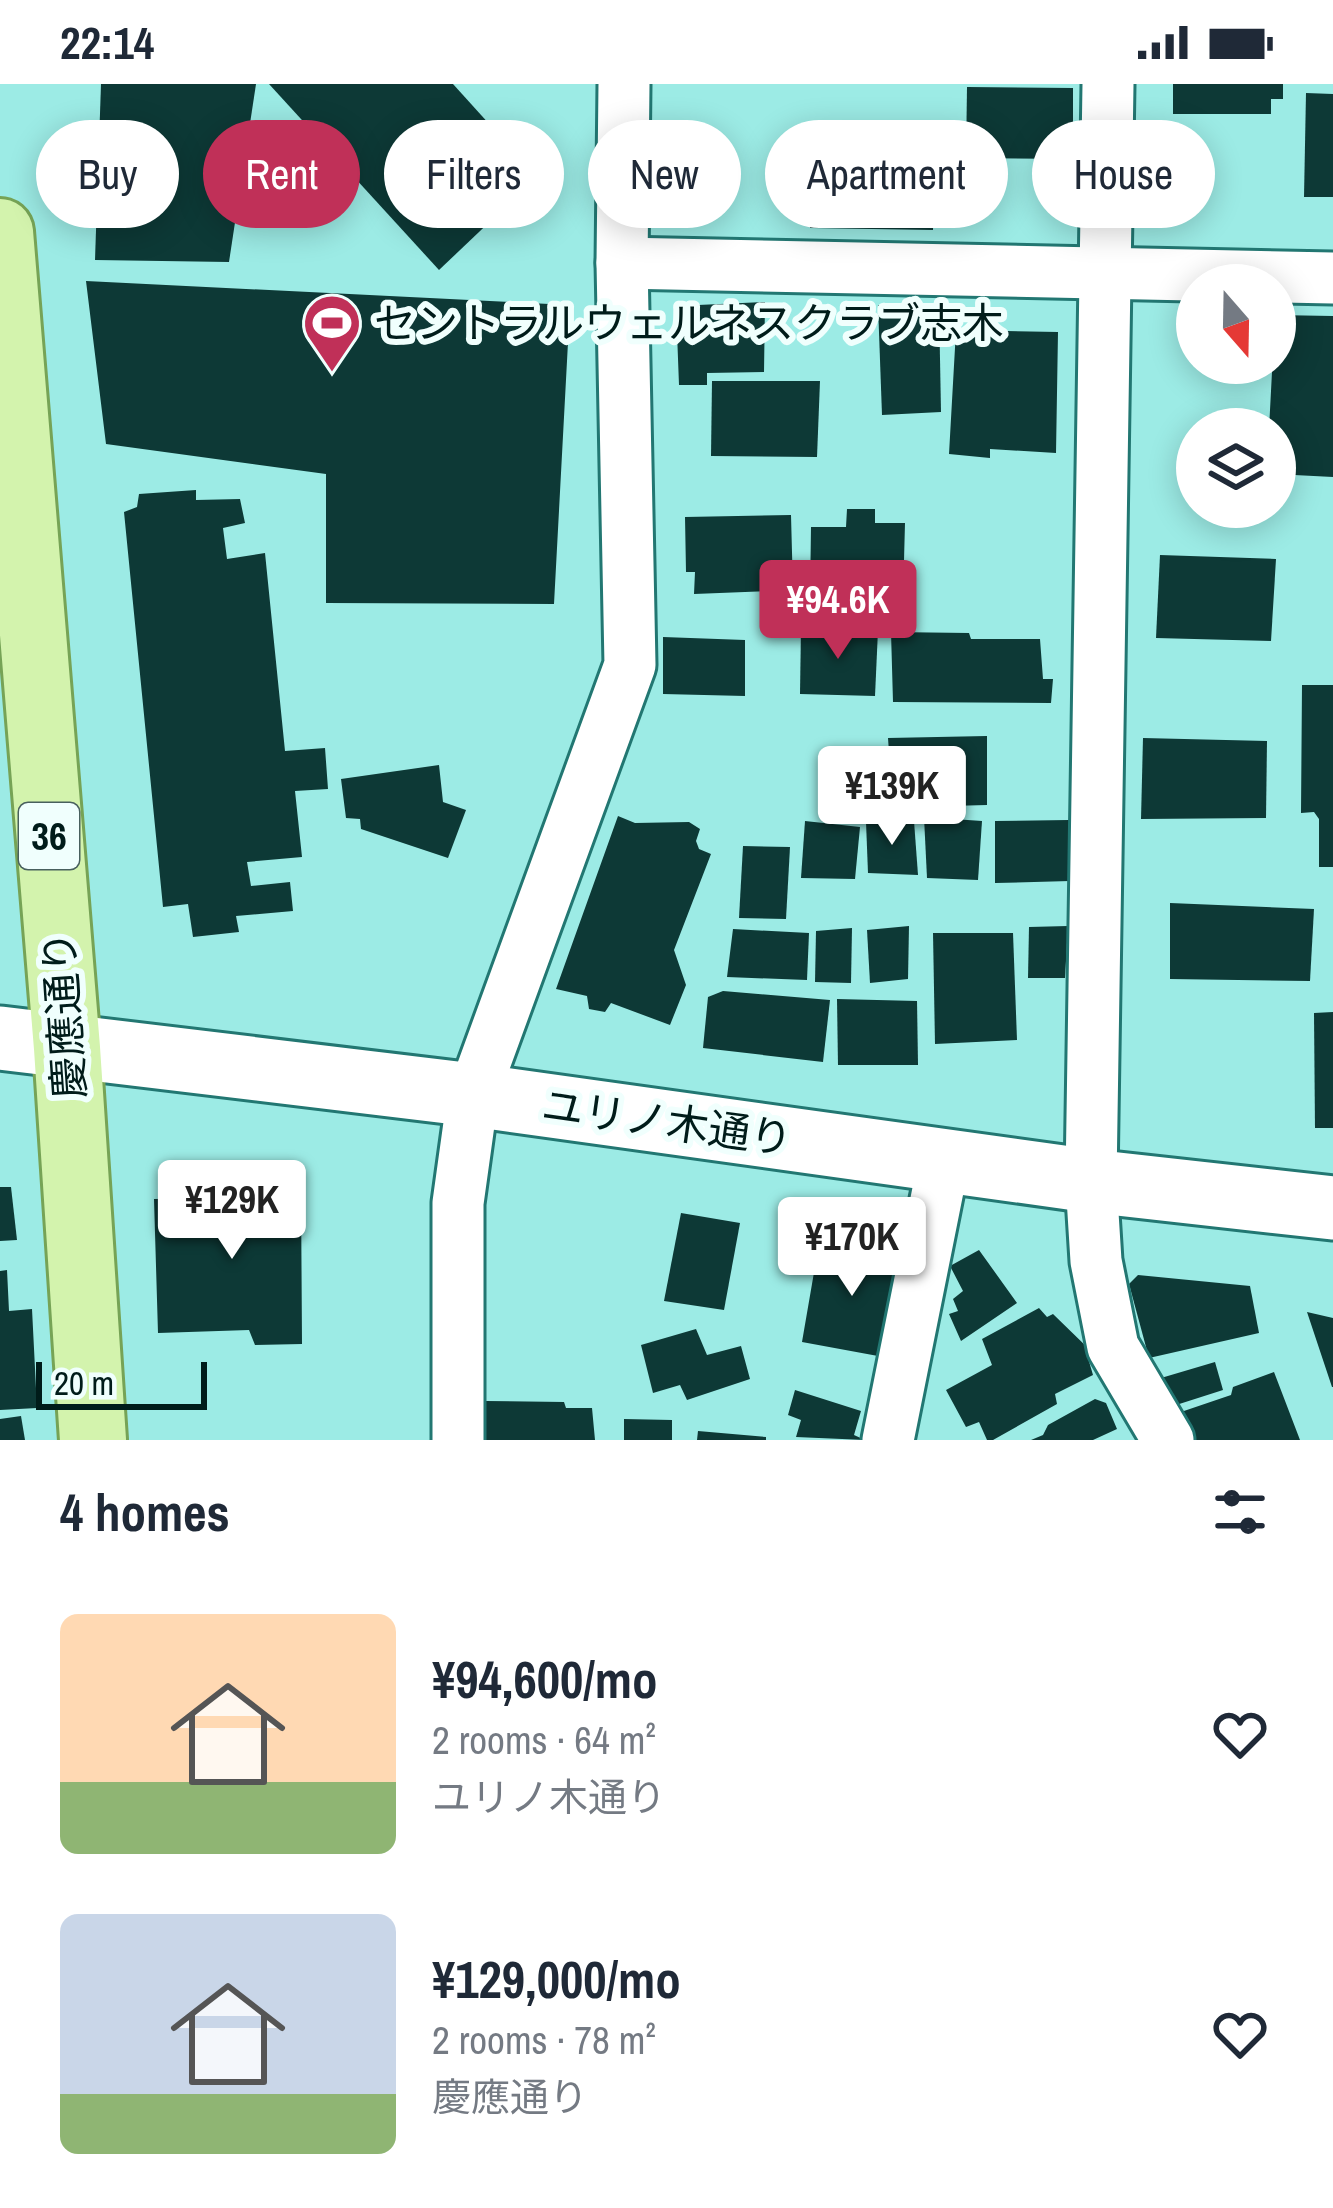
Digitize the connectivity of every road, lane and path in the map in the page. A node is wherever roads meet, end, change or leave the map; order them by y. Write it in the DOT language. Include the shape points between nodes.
graph roads {
  1 [pos="624,84"];
  2 [pos="1108,84"];
  3 [pos="0,232"];
  4 [pos="622,263"];
  5 [pos="1104,271"];
  6 [pos="1333,278"];
  7 [pos="0,1038"];
  8 [pos="68,1048"];
  9 [pos="473,1095"];
  10 [pos="944,1160"];
  11 [pos="1091,1180"];
  12 [pos="1333,1208"];
  13 [pos="93,1440"];
  14 [pos="458,1440"];
  15 [pos="888,1440"];
  16 [pos="1168,1440"];
  1 -- 4 [label="street"];
  2 -- 5 [label="street"];
  3 -- 8 [label="main road, 慶應通り / 36"];
  4 -- 5 [label="street"];
  4 -- 9 [label="street" via="630,665"];
  5 -- 6 [label="street"];
  5 -- 11 [label="street"];
  7 -- 8 [label="street, ユリノ木通り"];
  8 -- 9 [label="street, ユリノ木通り"];
  8 -- 13 [label="main road, 慶應通り / 36"];
  9 -- 10 [label="street, ユリノ木通り"];
  9 -- 14 [label="street" via="458,1203"];
  10 -- 11 [label="street, ユリノ木通り"];
  10 -- 15 [label="street"];
  11 -- 12 [label="street, ユリノ木通り"];
  11 -- 16 [label="street" via="1113,1347"];
}
